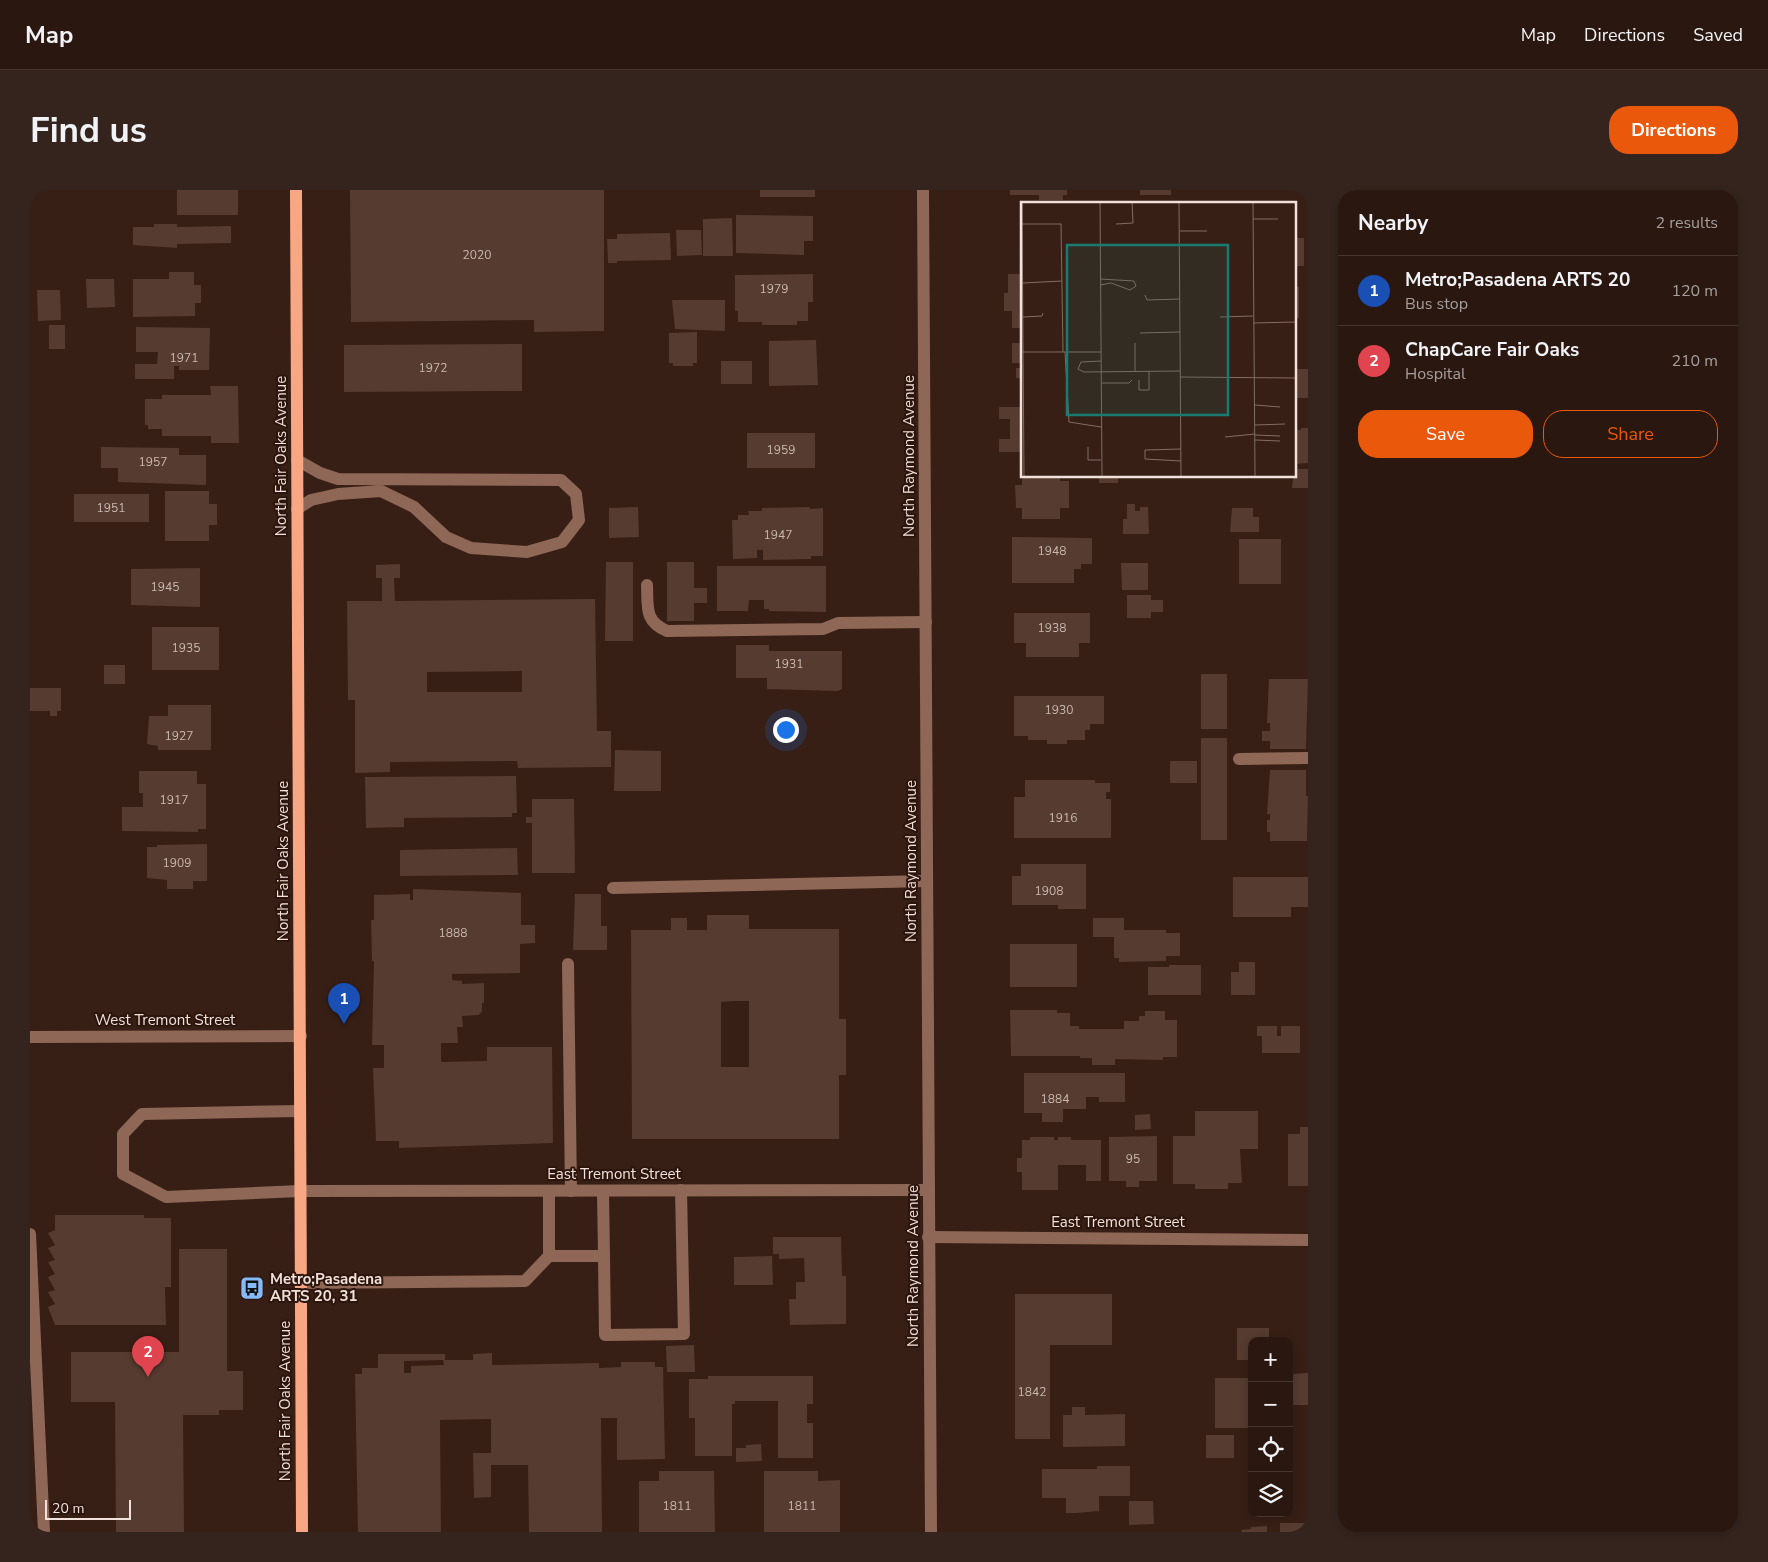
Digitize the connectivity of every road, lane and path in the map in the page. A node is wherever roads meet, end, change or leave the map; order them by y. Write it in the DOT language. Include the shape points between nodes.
graph roads {
  1 [pos="296,190"];
  2 [pos="924,190"];
  3 [pos="297,460"];
  4 [pos="298,509"];
  5 [pos="647,585"];
  6 [pos="926,622"];
  7 [pos="1308,758"];
  8 [pos="1240,759"];
  9 [pos="927,881"];
  10 [pos="613,888"];
  11 [pos="568,964"];
  12 [pos="301,1036"];
  13 [pos="30,1037"];
  14 [pos="300,1111"];
  15 [pos="548,1190"];
  16 [pos="571,1190"];
  17 [pos="603,1190"];
  18 [pos="681,1190"];
  19 [pos="929,1190"];
  20 [pos="300,1191"];
  21 [pos="30,1234"];
  22 [pos="928,1237"];
  23 [pos="1308,1240"];
  24 [pos="548,1256"];
  25 [pos="604,1256"];
  26 [pos="300,1282"];
  27 [pos="44,1532"];
  28 [pos="302,1532"];
  29 [pos="931,1532"];
  1 -- 3 [label="main road, North Fair Oaks Avenue"];
  2 -- 6 [label="street, North Raymond Avenue"];
  3 -- 4 [label="main road, North Fair Oaks Avenue"];
  3 -- 4 [label="street" via="338,479 560,480 576,494 579,520 562,542 527,552 471,548 446,537 414,506 381,491 338,494 311,500"];
  4 -- 12 [label="main road, North Fair Oaks Avenue"];
  5 -- 6 [label="street" via="649,614 654,625 667,631 823,629 838,623"];
  6 -- 9 [label="street, North Raymond Avenue"];
  7 -- 8 [label="street"];
  9 -- 10 [label="street"];
  9 -- 19 [label="street, North Raymond Avenue"];
  11 -- 16 [label="street"];
  12 -- 13 [label="street, West Tremont Street"];
  12 -- 14 [label="main road, North Fair Oaks Avenue"];
  14 -- 20 [label="main road, North Fair Oaks Avenue"];
  14 -- 20 [label="street, East Tremont Street" via="142,1114 122,1134 123,1174 166,1197"];
  15 -- 16 [label="street, East Tremont Street"];
  15 -- 20 [label="street, East Tremont Street"];
  15 -- 24 [label="street"];
  16 -- 17 [label="street, East Tremont Street"];
  17 -- 18 [label="street, East Tremont Street"];
  17 -- 25 [label="street"];
  18 -- 19 [label="street, East Tremont Street"];
  18 -- 25 [label="street" via="684,1334 605,1335"];
  19 -- 22 [label="street, North Raymond Avenue"];
  20 -- 26 [label="main road, North Fair Oaks Avenue"];
  21 -- 27 [label="street"];
  22 -- 23 [label="street, East Tremont Street"];
  22 -- 29 [label="street, North Raymond Avenue"];
  24 -- 25 [label="street"];
  24 -- 26 [label="street" via="525,1281"];
  26 -- 28 [label="main road, North Fair Oaks Avenue"];
}
